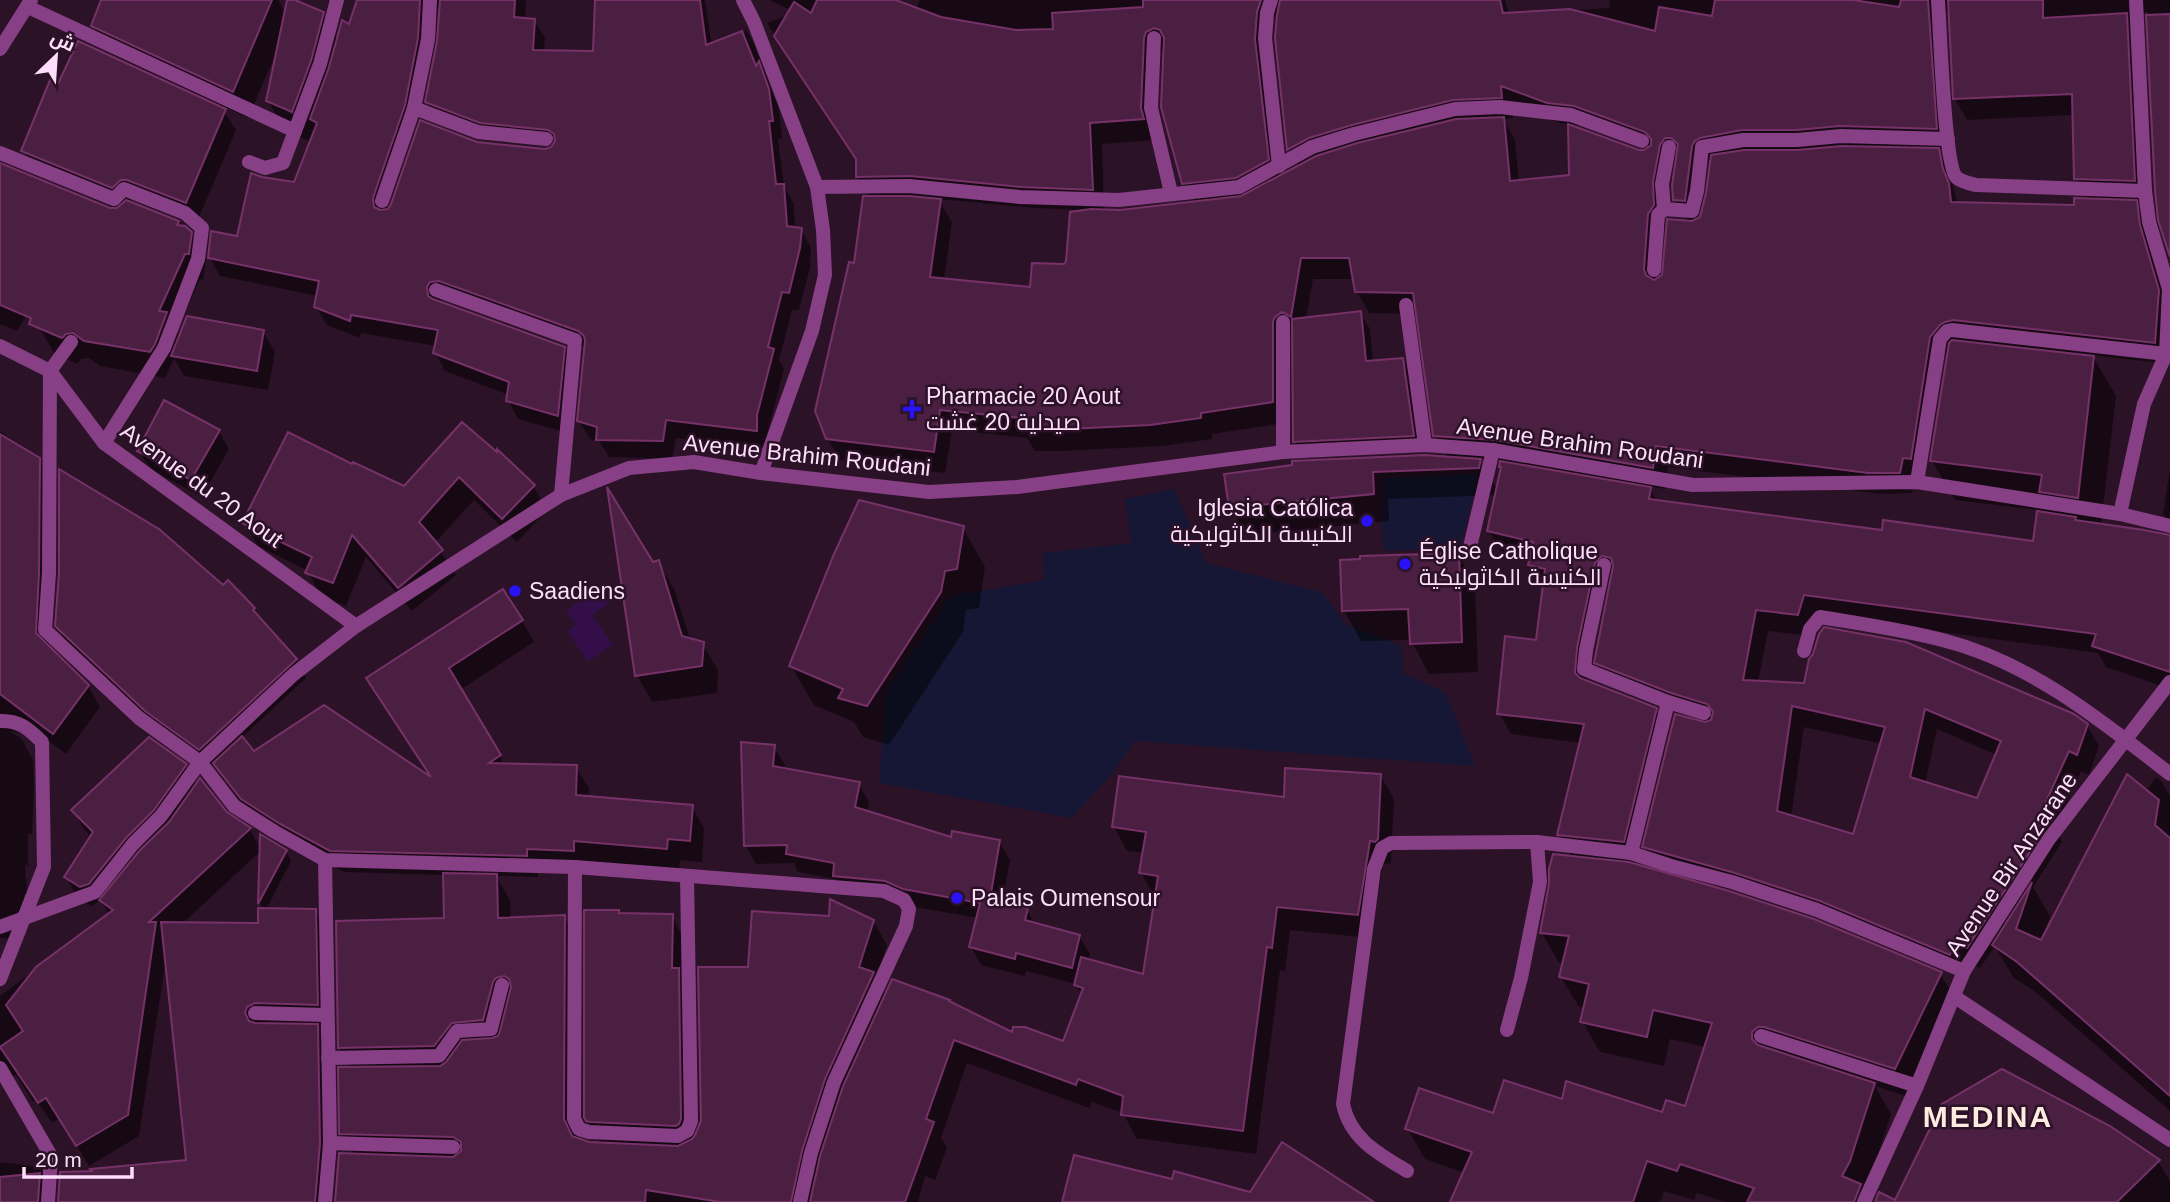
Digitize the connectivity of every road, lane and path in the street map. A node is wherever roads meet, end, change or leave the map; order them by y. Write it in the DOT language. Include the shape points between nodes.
graph roads {
  1 [pos="337,0"];
  2 [pos="430,0"];
  3 [pos="743,0"];
  4 [pos="1271,0"];
  5 [pos="1938,0"];
  6 [pos="2136,0"];
  7 [pos="30,3"];
  8 [pos="1154,38"];
  9 [pos="0,49"];
  10 [pos="414,108"];
  11 [pos="295,131"];
  12 [pos="546,139"];
  13 [pos="1948,139"];
  14 [pos="1642,141"];
  15 [pos="1669,147"];
  16 [pos="0,153"];
  17 [pos="249,162"];
  18 [pos="1279,166"];
  19 [pos="817,187"];
  20 [pos="2145,191"];
  21 [pos="1171,193"];
  22 [pos="382,201"];
  23 [pos="1664,209"];
  24 [pos="2164,259"];
  25 [pos="1654,270"];
  26 [pos="436,290"];
  27 [pos="1406,305"];
  28 [pos="1283,322"];
  29 [pos="71,342"];
  30 [pos="0,346"];
  31 [pos="2166,354"];
  32 [pos="50,371"];
  33 [pos="104,443"];
  34 [pos="1425,445"];
  35 [pos="1493,450"];
  36 [pos="1283,452"];
  37 [pos="761,473"];
  38 [pos="1917,482"];
  39 [pos="561,495"];
  40 [pos="2120,514"];
  41 [pos="2170,526"];
  42 [pos="1469,551"];
  43 [pos="1604,565"];
  44 [pos="356,626"];
  45 [pos="1804,651"];
  46 [pos="2170,682"];
  47 [pos="1668,702"];
  48 [pos="1704,713"];
  49 [pos="0,721"];
  50 [pos="2126,740"];
  51 [pos="200,762"];
  52 [pos="2170,774"];
  53 [pos="1537,842"];
  54 [pos="1632,853"];
  55 [pos="325,860"];
  56 [pos="575,867"];
  57 [pos="687,876"];
  58 [pos="22,920"];
  59 [pos="0,927"];
  60 [pos="1964,971"];
  61 [pos="0,979"];
  62 [pos="502,985"];
  63 [pos="1955,997"];
  64 [pos="255,1013"];
  65 [pos="326,1015"];
  66 [pos="1507,1030"];
  67 [pos="1761,1036"];
  68 [pos="328,1058"];
  69 [pos="0,1069"];
  70 [pos="1917,1086"];
  71 [pos="2170,1140"];
  72 [pos="330,1143"];
  73 [pos="453,1147"];
  74 [pos="1407,1171"];
  75 [pos="48,1202"];
  76 [pos="325,1202"];
  77 [pos="800,1202"];
  78 [pos="1864,1202"];
  1 -- 11 [label="street"];
  2 -- 10 [label="street" via="428,39"];
  3 -- 19 [label="street"];
  4 -- 18 [label="street" via="1265,38"];
  5 -- 13 [label="street"];
  6 -- 20 [label="street"];
  7 -- 9 [label="street"];
  7 -- 11 [label="street"];
  8 -- 21 [label="street" via="1151,108"];
  10 -- 12 [label="street" via="478,132"];
  10 -- 22 [label="street"];
  11 -- 17 [label="street" via="283,163 265,168"];
  13 -- 20 [label="street" via="1954,173 1966,183"];
  13 -- 23 [label="street" via="1841,136 1702,146 1692,211"];
  14 -- 18 [label="street" via="1571,115 1500,107 1455,109 1312,147"];
  15 -- 23 [label="street" via="1662,184"];
  16 -- 33 [label="street" via="114,199 124,189 185,213 202,228 198,259 164,348"];
  18 -- 21 [label="street" via="1239,187"];
  19 -- 21 [label="street" via="909,186 1075,200"];
  19 -- 37 [label="street" via="825,275 812,331"];
  20 -- 24 [label="street" via="2149,222"];
  23 -- 25 [label="street" via="1658,215"];
  24 -- 31 [label="street" via="2169,289"];
  26 -- 39 [label="street" via="575,340"];
  27 -- 34 [label="street"];
  28 -- 36 [label="street"];
  29 -- 32 [label="street"];
  30 -- 32 [label="street, Avenue du 20 Aout"];
  31 -- 38 [label="street" via="1947,331 1940,339"];
  31 -- 40 [label="street" via="2144,404"];
  32 -- 33 [label="street, Avenue du 20 Aout"];
  32 -- 51 [label="street" via="46,631 139,718"];
  33 -- 44 [label="street, Avenue du 20 Aout"];
  34 -- 35 [label="street, Avenue Brahim Roudani"];
  34 -- 36 [label="street, Avenue Brahim Roudani"];
  35 -- 38 [label="street, Avenue Brahim Roudani" via="1693,485"];
  35 -- 42 [label="street"];
  36 -- 37 [label="street, Avenue Brahim Roudani" via="1017,487 929,492"];
  37 -- 39 [label="street, Avenue Brahim Roudani" via="694,462 629,468"];
  38 -- 40 [label="street, Avenue Brahim Roudani"];
  39 -- 44 [label="street, Avenue Brahim Roudani"];
  40 -- 41 [label="street, Avenue Brahim Roudani"];
  43 -- 47 [label="street" via="1584,669"];
  44 -- 51 [label="street, Avenue Brahim Roudani" via="294,674"];
  45 -- 50 [label="street" via="1810,629 1820,618 1949,641 2037,677"];
  46 -- 50 [label="street, Avenue Bir Anzarane"];
  47 -- 48 [label="street"];
  47 -- 54 [label="street"];
  49 -- 58 [label="street" via="27,727 42,742 44,867"];
  50 -- 52 [label="street"];
  50 -- 60 [label="street, Avenue Bir Anzarane" via="2049,839"];
  51 -- 55 [label="street" via="234,806"];
  51 -- 58 [label="street, Avenue Brahim Roudani" via="161,816 95,892"];
  53 -- 54 [label="street"];
  53 -- 66 [label="street" via="1540,882"];
  53 -- 74 [label="street" via="1391,843 1379,854 1343,1104 1346,1118 1370,1148"];
  54 -- 60 [label="street" via="1732,881"];
  55 -- 56 [label="street"];
  55 -- 65 [label="street"];
  56 -- 57 [label="street"];
  56 -- 57 [label="street" via="574,1119 579,1129 589,1132 678,1136 687,1131 691,1121"];
  57 -- 77 [label="street" via="884,891 904,900 909,909 906,926 834,1082"];
  58 -- 59 [label="street, Avenue Brahim Roudani"];
  58 -- 61 [label="street"];
  60 -- 63 [label="street, Avenue Bir Anzarane"];
  62 -- 68 [label="street" via="491,1029 457,1031 439,1056"];
  63 -- 70 [label="street, Avenue Bir Anzarane"];
  63 -- 71 [label="street"];
  64 -- 65 [label="street"];
  65 -- 68 [label="street"];
  67 -- 70 [label="street"];
  68 -- 72 [label="street"];
  69 -- 75 [label="street" via="51,1156"];
  70 -- 78 [label="street, Avenue Bir Anzarane"];
  72 -- 73 [label="street"];
  72 -- 76 [label="street"];
}
